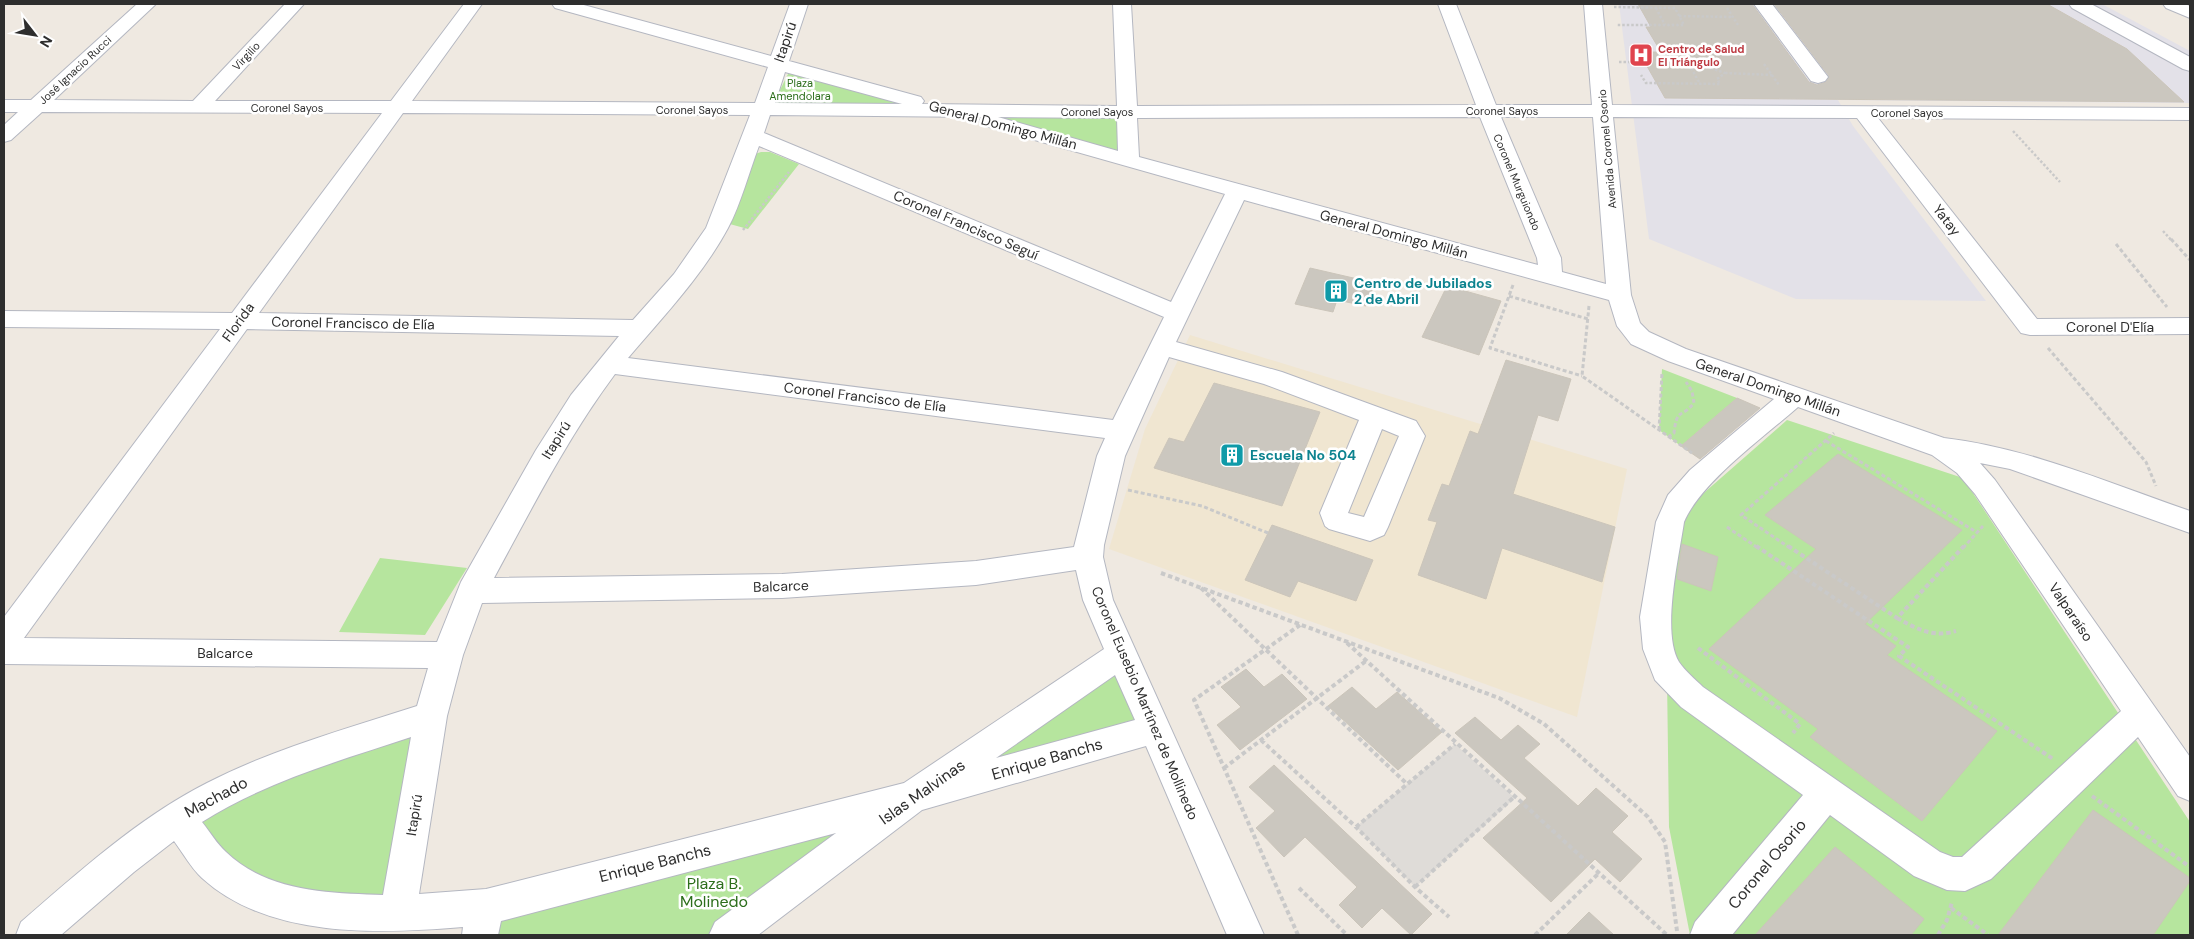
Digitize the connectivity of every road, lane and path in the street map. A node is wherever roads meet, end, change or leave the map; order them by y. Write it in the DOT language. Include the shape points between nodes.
graph roads {
  1 [pos="146,4"];
  2 [pos="295,4"];
  3 [pos="473,4"];
  4 [pos="561,4"];
  5 [pos="799,4"];
  6 [pos="1122,4"];
  7 [pos="1447,4"];
  8 [pos="1763,4"];
  9 [pos="2078,4"];
  10 [pos="2172,4"];
  11 [pos="1656,8"];
  12 [pos="1727,8"];
  13 [pos="1594,12"];
  14 [pos="2190,13"];
  15 [pos="1679,16"];
  16 [pos="1732,17"];
  17 [pos="1665,25"];
  18 [pos="1738,26"];
  19 [pos="1599,62"];
  20 [pos="778,63"];
  21 [pos="1688,63"];
  22 [pos="1764,64"];
  23 [pos="2190,65"];
  24 [pos="1725,73"];
  25 [pos="1641,74"];
  26 [pos="1772,75"];
  27 [pos="1818,77"];
  28 [pos="1700,84"];
  29 [pos="1779,86"];
  30 [pos="4,106"];
  31 [pos="37,106"];
  32 [pos="198,108"];
  33 [pos="394,109"];
  34 [pos="762,110"];
  35 [pos="952,111"];
  36 [pos="1488,111"];
  37 [pos="1604,111"];
  38 [pos="1126,112"];
  39 [pos="1863,113"];
  40 [pos="1997,113"];
  41 [pos="2190,114"];
  42 [pos="4,136"];
  43 [pos="753,136"];
  44 [pos="1129,160"];
  45 [pos="2060,182"];
  46 [pos="1237,191"];
  47 [pos="2164,231"];
  48 [pos="2116,244"];
  49 [pos="2190,260"];
  50 [pos="1519,268"];
  51 [pos="1551,277"];
  52 [pos="1592,288"];
  53 [pos="1620,295"];
  54 [pos="1509,296"];
  55 [pos="1179,314"];
  56 [pos="4,319"];
  57 [pos="1588,319"];
  58 [pos="239,321"];
  59 [pos="2187,326"];
  60 [pos="2030,327"];
  61 [pos="642,328"];
  62 [pos="1162,347"];
  63 [pos="610,364"];
  64 [pos="1668,371"];
  65 [pos="1582,376"];
  66 [pos="1690,380"];
  67 [pos="1794,396"];
  68 [pos="1374,417"];
  69 [pos="1853,417"];
  70 [pos="1121,430"];
  71 [pos="1659,430"];
  72 [pos="1668,437"];
  73 [pos="1826,441"];
  74 [pos="1942,448"];
  75 [pos="1711,467"];
  76 [pos="1103,485"];
  77 [pos="1999,506"];
  78 [pos="2166,513"];
  79 [pos="2190,522"];
  80 [pos="1726,527"];
  81 [pos="1268,533"];
  82 [pos="1978,533"];
  83 [pos="1088,557"];
  84 [pos="1161,573"];
  85 [pos="1200,587"];
  86 [pos="472,591"];
  87 [pos="1897,618"];
  88 [pos="1301,625"];
  89 [pos="1956,631"];
  90 [pos="4,641"];
  91 [pos="1345,641"];
  92 [pos="1698,648"];
  93 [pos="1266,650"];
  94 [pos="4,651"];
  95 [pos="447,654"];
  96 [pos="1121,654"];
  97 [pos="1366,661"];
  98 [pos="1316,698"];
  99 [pos="2142,714"];
  100 [pos="430,716"];
  101 [pos="1155,729"];
  102 [pos="1800,738"];
  103 [pos="1261,740"];
  104 [pos="1455,744"];
  105 [pos="1224,768"];
  106 [pos="2072,777"];
  107 [pos="1407,784"];
  108 [pos="2190,785"];
  109 [pos="1826,793"];
  110 [pos="1514,796"];
  111 [pos="912,797"];
  112 [pos="178,819"];
  113 [pos="1356,827"];
  114 [pos="2190,866"];
  115 [pos="1599,873"];
  116 [pos="1415,887"];
  117 [pos="1299,888"];
  118 [pos="1951,908"];
  119 [pos="398,914"];
  120 [pos="1449,917"];
  121 [pos="483,921"];
  122 [pos="34,935"];
  123 [pos="728,935"];
  124 [pos="1246,935"];
  125 [pos="1298,935"];
  126 [pos="1348,935"];
  127 [pos="1535,935"];
  128 [pos="1667,935"];
  129 [pos="1677,935"];
  130 [pos="1708,935"];
  131 [pos="1988,935"];
  1 -- 31 [label="street, José Ignacio Rucci"];
  2 -- 32 [label="street, Virgilio"];
  3 -- 33 [label="street, Florida"];
  4 -- 20 [label="street, General Domingo Millán"];
  5 -- 20 [label="street, Itapirú"];
  6 -- 38 [label="street"];
  7 -- 36 [label="street, Coronel Murguiondo"];
  8 -- 27 [label="street"];
  9 -- 23 [label="street"];
  10 -- 14 [label="street"];
  11 -- 13 [label="path"];
  11 -- 15 [label="path" via="1675,8"];
  11 -- 17 [label="path"];
  12 -- 16 [label="path"];
  13 -- 17 [label="path"];
  13 -- 19 [label="street, Avenida Coronel Osorio"];
  15 -- 16 [label="path"];
  15 -- 17 [label="path" via="1684,25"];
  16 -- 18 [label="path"];
  19 -- 21 [label="path"];
  19 -- 37 [label="street, Avenida Coronel Osorio"];
  20 -- 34 [label="street, Itapirú"];
  20 -- 35 [label="street, General Domingo Millán"];
  21 -- 24 [label="path" via="1707,63 1710,68"];
  21 -- 28 [label="path"];
  22 -- 26 [label="path"];
  24 -- 26 [label="path"];
  24 -- 28 [label="path" via="1717,79 1720,84"];
  25 -- 28 [label="path" via="1646,83"];
  26 -- 29 [label="path"];
  30 -- 31 [label="street, Coronel Sayos"];
  31 -- 32 [label="street, Coronel Sayos"];
  31 -- 42 [label="street, José Ignacio Rucci"];
  32 -- 33 [label="street, Coronel Sayos"];
  33 -- 34 [label="street, Coronel Sayos"];
  33 -- 58 [label="street, Florida"];
  34 -- 35 [label="street, Coronel Sayos"];
  34 -- 43 [label="street, Itapirú"];
  35 -- 38 [label="street, Coronel Sayos"];
  35 -- 44 [label="street, General Domingo Millán"];
  36 -- 37 [label="street, Coronel Sayos"];
  36 -- 38 [label="street, Coronel Sayos"];
  36 -- 51 [label="street, Coronel Murguiondo" via="1549,258"];
  37 -- 39 [label="street, Coronel Sayos"];
  37 -- 53 [label="street, Avenida Coronel Osorio"];
  38 -- 44 [label="street"];
  39 -- 40 [label="street, Coronel Sayos"];
  39 -- 60 [label="street, Yatay"];
  40 -- 41 [label="street, Coronel Sayos"];
  40 -- 45 [label="path"];
  43 -- 55 [label="street, Coronel Francisco Seguí"];
  43 -- 61 [label="street, Itapirú" via="717,228 688,272"];
  44 -- 46 [label="street, General Domingo Millán"];
  46 -- 50 [label="street, General Domingo Millán"];
  46 -- 55 [label="street, Coronel Eusebio Martínez de Mollinedo"];
  47 -- 49 [label="path"];
  48 -- 59 [label="path"];
  50 -- 51 [label="street, General Domingo Millán"];
  50 -- 54 [label="path"];
  51 -- 52 [label="street, General Domingo Millán"];
  52 -- 53 [label="street, General Domingo Millán"];
  52 -- 57 [label="path"];
  53 -- 67 [label="street, General Domingo Millán" via="1629,326 1640,338 1677,355"];
  54 -- 57 [label="path"];
  54 -- 65 [label="path" via="1490,348"];
  55 -- 62 [label="street, Coronel Eusebio Martínez de Mollinedo"];
  56 -- 58 [label="street, Coronel Francisco de Elía"];
  57 -- 65 [label="path"];
  58 -- 61 [label="street, Coronel Francisco de Elía"];
  58 -- 90 [label="street, Florida"];
  59 -- 60 [label="street, Coronel D'Elía"];
  60 -- 78 [label="path" via="2146,462"];
  61 -- 63 [label="street, Itapirú"];
  62 -- 68 [label="street" via="1273,378"];
  62 -- 70 [label="street, Coronel Eusebio Martínez de Mollinedo"];
  63 -- 70 [label="street, Coronel Francisco de Elía"];
  63 -- 86 [label="street, Itapirú" via="580,402 546,457"];
  64 -- 71 [label="path" via="1662,369"];
  65 -- 71 [label="path"];
  66 -- 72 [label="path" via="1681,376 1694,397 1693,405 1677,417 1674,433"];
  67 -- 69 [label="street, General Domingo Millán"];
  67 -- 75 [label="street"];
  69 -- 73 [label="path"];
  69 -- 74 [label="street, General Domingo Millán"];
  70 -- 76 [label="street, Coronel Eusebio Martínez de Mollinedo"];
  71 -- 72 [label="path"];
  72 -- 75 [label="path"];
  73 -- 82 [label="path"];
  73 -- 87 [label="path" via="1741,515"];
  74 -- 77 [label="street, Valparaíso" via="1966,466"];
  74 -- 78 [label="street, General Domingo Millán" via="2014,460"];
  75 -- 109 [label="street" via="1678,503 1670,522 1655,616 1659,649 1666,670 1692,697"];
  76 -- 81 [label="path" via="1202,506"];
  76 -- 83 [label="street, Coronel Eusebio Martínez de Mollinedo"];
  77 -- 82 [label="path"];
  77 -- 99 [label="street, Valparaíso"];
  78 -- 79 [label="street, General Domingo Millán"];
  80 -- 106 [label="path" via="1908,647 1900,656"];
  82 -- 87 [label="path"];
  83 -- 86 [label="street, Balcarce" via="976,573 782,586"];
  83 -- 96 [label="street, Coronel Eusebio Martínez de Mollinedo" via="1098,600"];
  84 -- 85 [label="path"];
  85 -- 88 [label="path"];
  85 -- 93 [label="path"];
  86 -- 95 [label="street, Itapirú"];
  87 -- 89 [label="path" via="1932,635"];
  88 -- 91 [label="path"];
  88 -- 93 [label="path"];
  91 -- 97 [label="path"];
  91 -- 129 [label="path" via="1499,698 1544,724 1648,817 1665,842"];
  92 -- 102 [label="path" via="1800,724 1792,732"];
  93 -- 98 [label="path"];
  93 -- 105 [label="path" via="1194,700"];
  94 -- 95 [label="street, Balcarce"];
  95 -- 100 [label="street, Itapirú"];
  96 -- 101 [label="street, Coronel Eusebio Martínez de Mollinedo"];
  96 -- 111 [label="street, Islas Malvinas"];
  97 -- 98 [label="path"];
  97 -- 104 [label="path"];
  98 -- 103 [label="path"];
  98 -- 107 [label="path"];
  99 -- 106 [label="street"];
  99 -- 108 [label="street, Valparaíso"];
  100 -- 112 [label="street, Machado" via="254,777"];
  100 -- 119 [label="street, Itapirú"];
  101 -- 111 [label="street, Enrique Banchs"];
  101 -- 124 [label="street, Coronel Eusebio Martínez de Mollinedo"];
  103 -- 105 [label="path"];
  103 -- 113 [label="path"];
  104 -- 107 [label="path"];
  104 -- 110 [label="path"];
  105 -- 125 [label="path"];
  106 -- 109 [label="street" via="1970,873 1955,876 1927,864"];
  106 -- 114 [label="path"];
  107 -- 113 [label="path"];
  109 -- 130 [label="street, Coronel Osorio"];
  110 -- 115 [label="path"];
  110 -- 116 [label="path"];
  111 -- 121 [label="street, Enrique Banchs"];
  111 -- 123 [label="street, Islas Malvinas"];
  112 -- 119 [label="street, Enrique Banchs" via="214,865 250,890 286,904 346,912"];
  112 -- 122 [label="street, Machado" via="138,846"];
  113 -- 116 [label="path"];
  115 -- 127 [label="path"];
  115 -- 128 [label="path"];
  116 -- 120 [label="path"];
  117 -- 126 [label="path"];
  118 -- 131 [label="path"];
  119 -- 121 [label="street, Enrique Banchs"];
}
